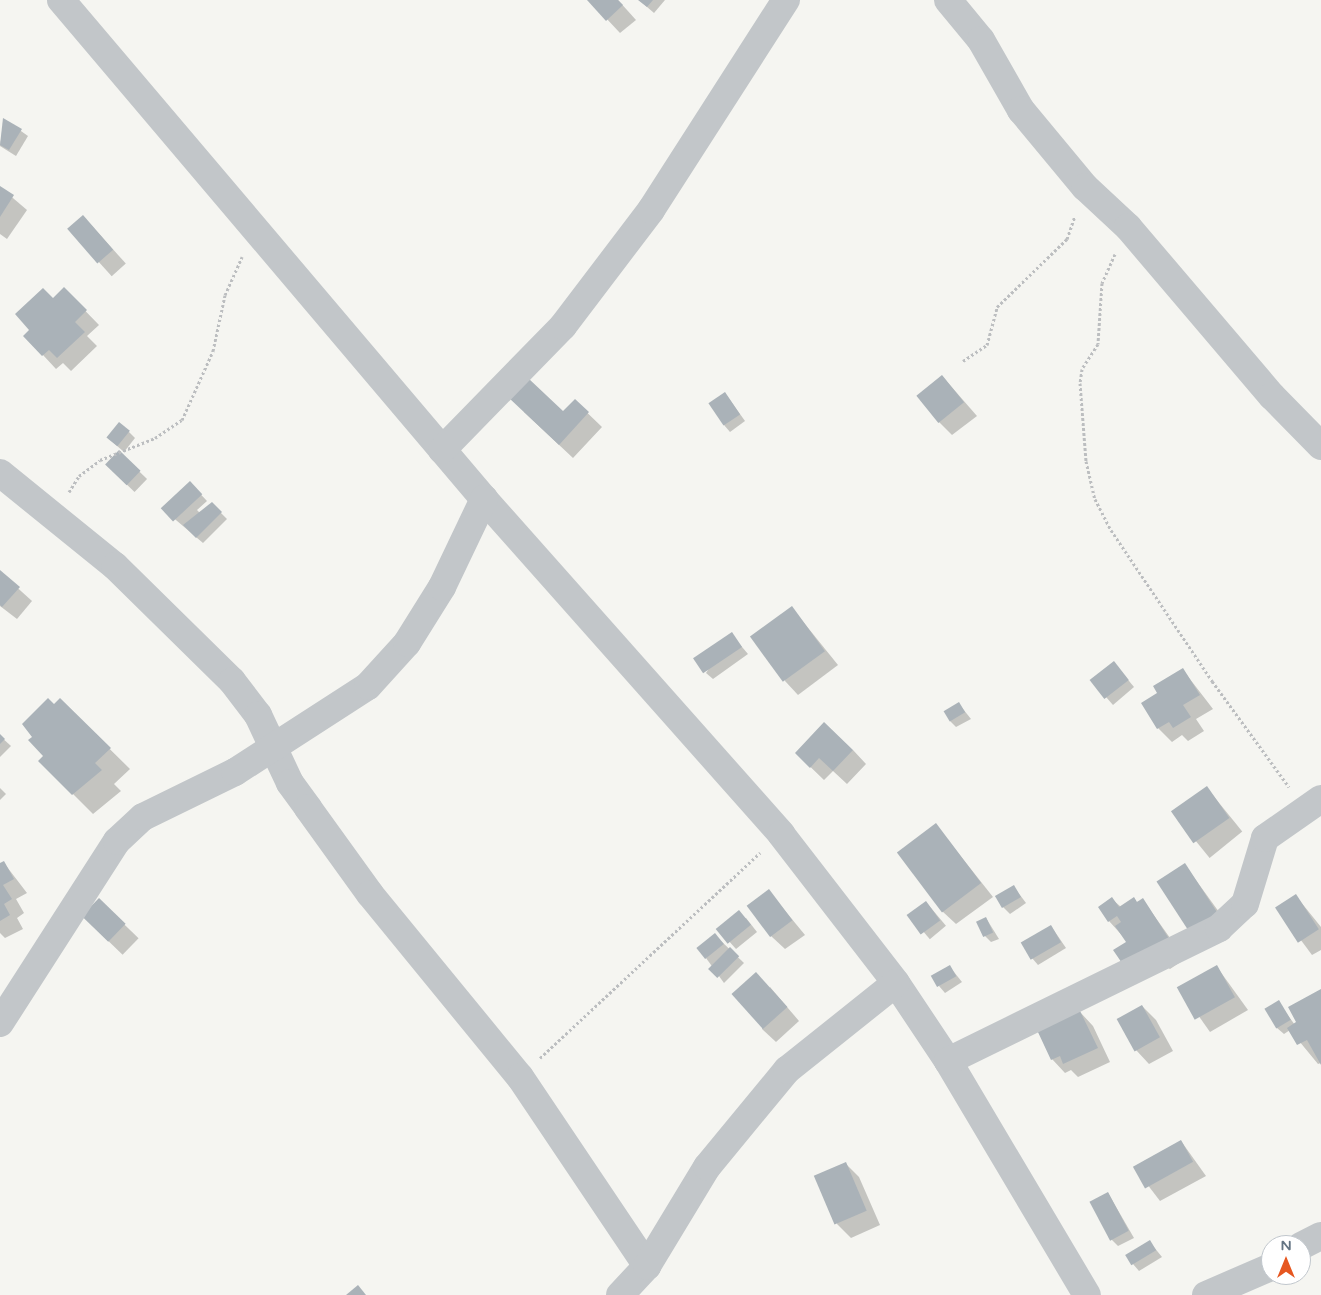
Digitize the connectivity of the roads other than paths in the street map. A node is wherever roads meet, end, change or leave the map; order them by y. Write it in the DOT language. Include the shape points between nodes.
graph roads {
  1 [pos="61,0"];
  2 [pos="786,0"];
  3 [pos="948,0"];
  4 [pos="1321,446"];
  5 [pos="442,450"];
  6 [pos="0,473"];
  7 [pos="484,499"];
  8 [pos="274,748"];
  9 [pos="1313,804"];
  10 [pos="896,983"];
  11 [pos="0,1023"];
  12 [pos="948,1061"];
  13 [pos="647,1266"];
  14 [pos="1261,1271"];
  15 [pos="620,1295"];
  16 [pos="1087,1295"];
  17 [pos="1206,1295"];
  1 -- 5 [label="street"];
  2 -- 5 [label="street" via="651,210 563,326"];
  3 -- 4 [label="street" via="982,40 1022,110 1084,187 1128,227 1272,396"];
  5 -- 7 [label="street"];
  6 -- 8 [label="street" via="55,514 232,681"];
  7 -- 8 [label="street" via="442,587 408,643 368,686"];
  7 -- 10 [label="street" via="781,834"];
  8 -- 11 [label="street" via="186,798 162,805 117,840"];
  8 -- 13 [label="street" via="290,783 370,894 520,1077"];
  9 -- 12 [label="street" via="1265,838 1245,904 1219,928"];
  10 -- 12 [label="street"];
  10 -- 13 [label="street" via="787,1070 707,1167"];
  12 -- 16 [label="street"];
  13 -- 15 [label="street"];
  14 -- 17 [label="street"];
}
